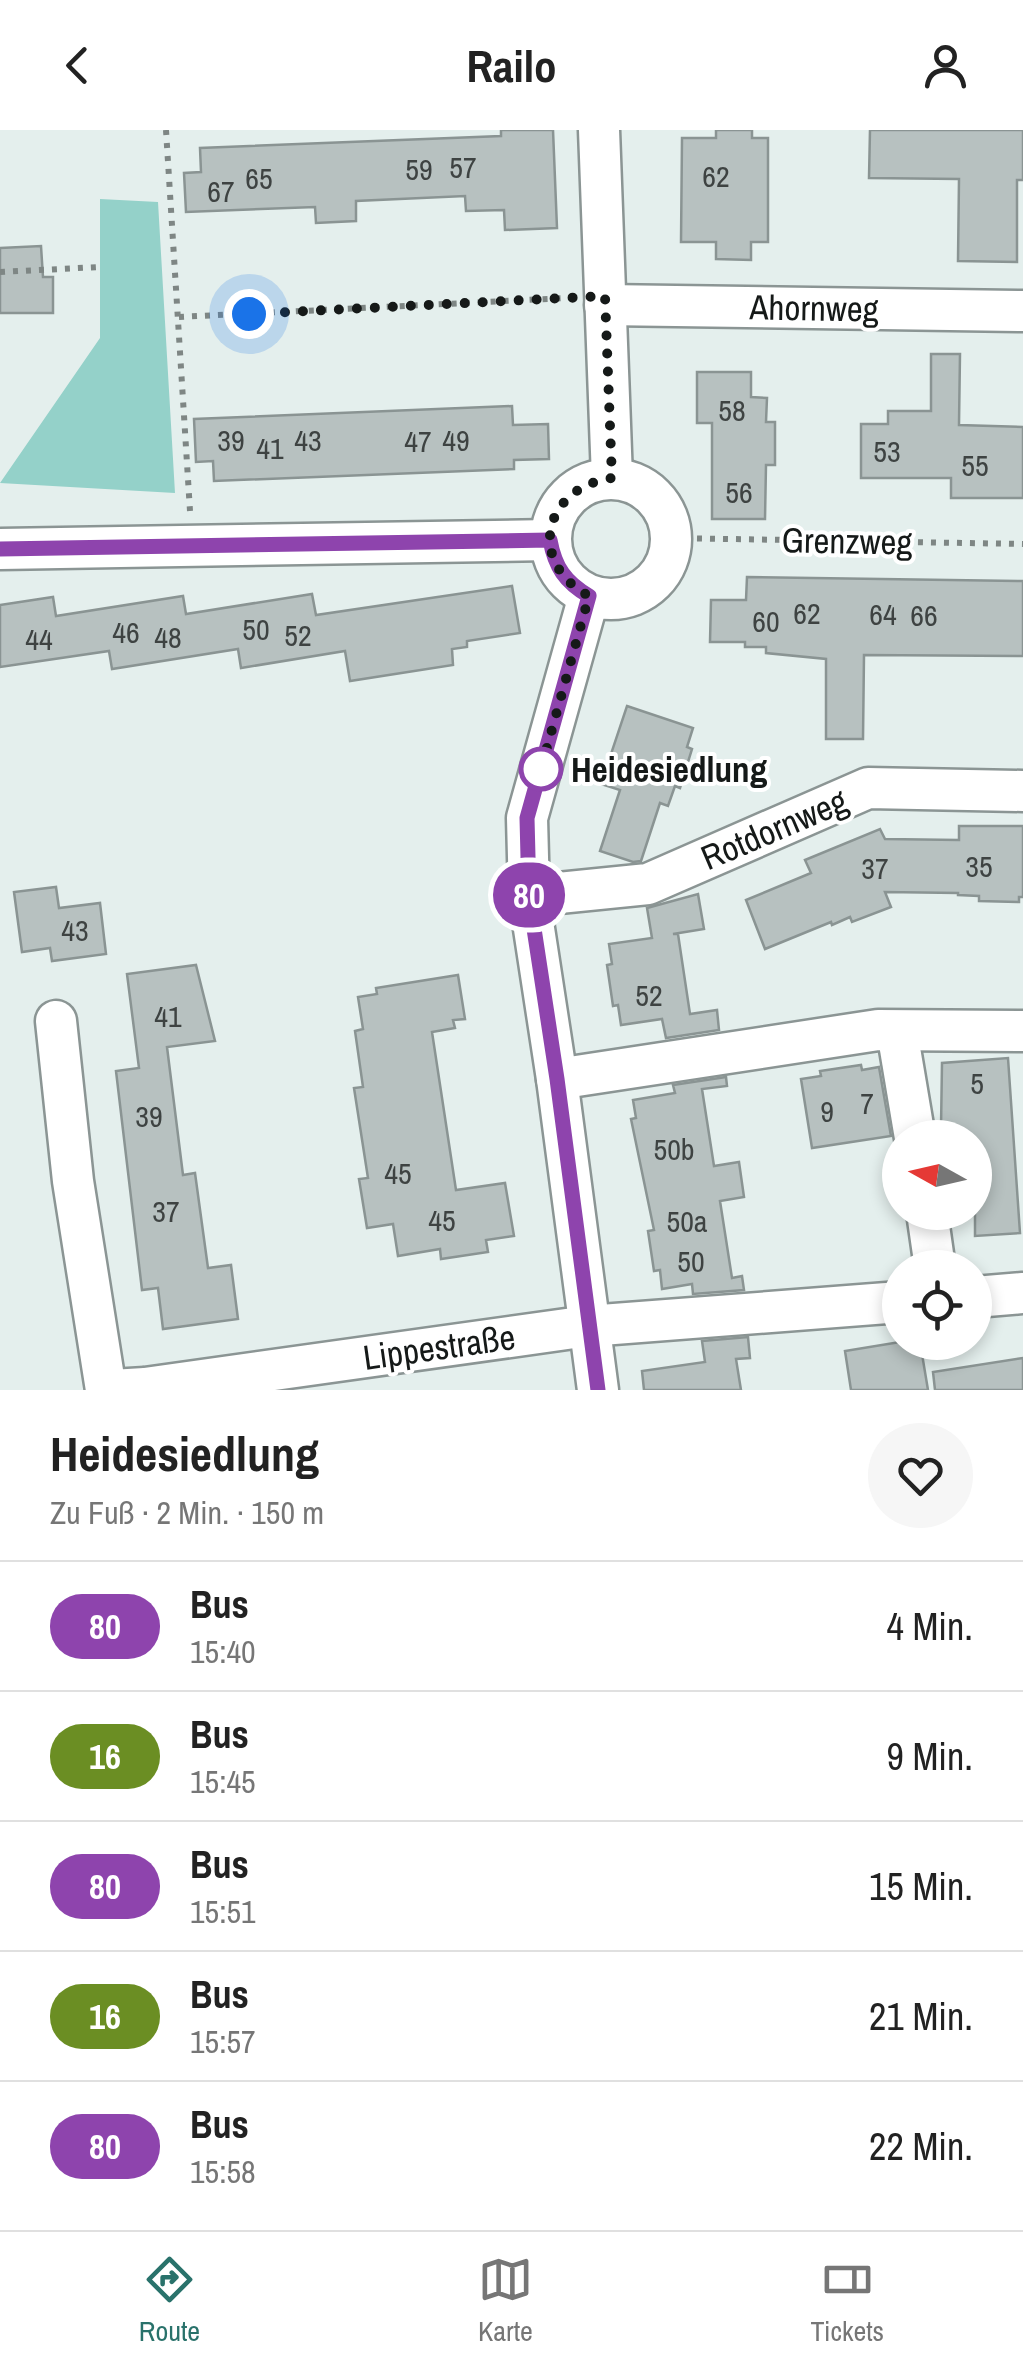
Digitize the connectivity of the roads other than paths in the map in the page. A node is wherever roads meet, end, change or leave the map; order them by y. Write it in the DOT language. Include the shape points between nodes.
graph roads {
  1 [pos="599,130"];
  2 [pos="605,301"];
  3 [pos="1023,311"];
  4 [pos="612,478"];
  5 [pos="550,540"];
  6 [pos="0,549"];
  7 [pos="589,596"];
  8 [pos="1023,791"];
  9 [pos="529,896"];
  10 [pos="56,1020"];
  11 [pos="898,1030"];
  12 [pos="1023,1031"];
  13 [pos="557,1079"];
  14 [pos="911,1120"];
  15 [pos="1023,1293"];
  16 [pos="992,1296"];
  17 [pos="882,1303"];
  18 [pos="588,1326"];
  19 [pos="127,1390"];
  20 [pos="598,1390"];
  1 -- 2 [label="street"];
  2 -- 3 [label="street, Ahornweg"];
  2 -- 4 [label="street"];
  4 -- 5 [label="street" via="574,490 552,521"];
  4 -- 7 [label="street" via="630,481 660,503 669,520 668,558 645,589 608,600"];
  5 -- 6 [label="street"];
  5 -- 7 [label="street" via="561,574"];
  7 -- 9 [label="street" via="527,818"];
  8 -- 9 [label="street, Rotdornweg" via="868,788 648,884"];
  9 -- 13 [label="street"];
  10 -- 19 [label="street, Lippestraße" via="73,1181"];
  11 -- 12 [label="street"];
  11 -- 13 [label="street"];
  11 -- 14 [label="street"];
  13 -- 18 [label="street"];
  15 -- 16 [label="street"];
  17 -- 18 [label="street"];
  18 -- 19 [label="street, Lippestraße"];
  18 -- 20 [label="street"];
}
